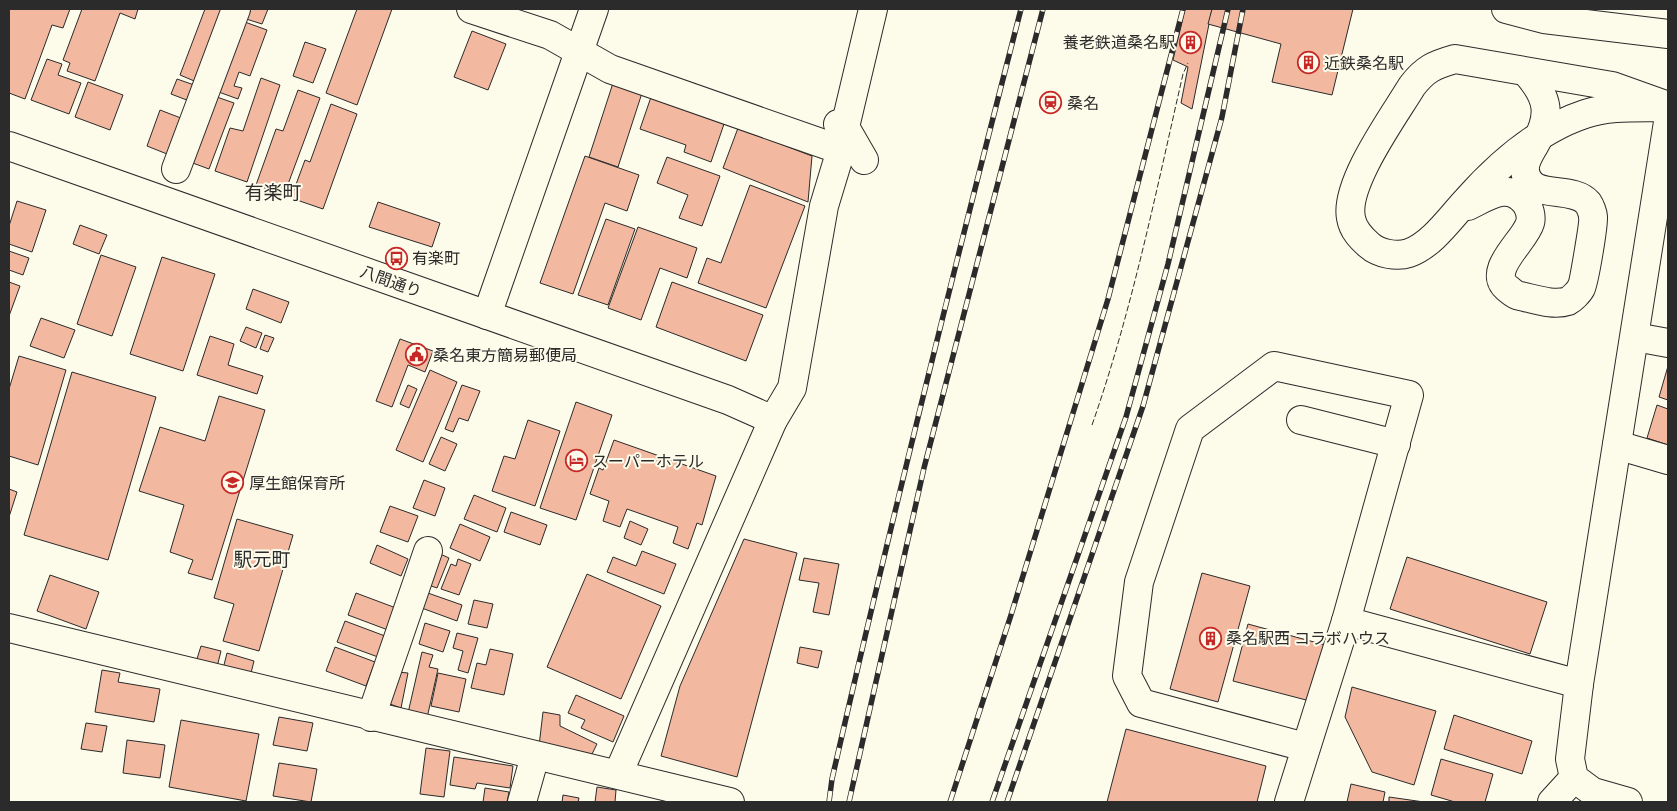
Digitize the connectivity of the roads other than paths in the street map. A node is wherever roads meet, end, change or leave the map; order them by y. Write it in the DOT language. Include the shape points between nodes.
graph roads {
  1 [pos="236,9"];
  2 [pos="471,9"];
  3 [pos="594,9"];
  4 [pos="873,9"];
  5 [pos="1506,9"];
  6 [pos="1668,34"];
  7 [pos="578,52"];
  8 [pos="1526,72"];
  9 [pos="1668,106"];
  10 [pos="1668,122"];
  11 [pos="1540,135"];
  12 [pos="9,146"];
  13 [pos="864,160"];
  14 [pos="176,169"];
  15 [pos="1458,210"];
  16 [pos="487,315"];
  17 [pos="1635,337"];
  18 [pos="1668,343"];
  19 [pos="773,420"];
  20 [pos="1301,420"];
  21 [pos="1396,444"];
  22 [pos="1617,445"];
  23 [pos="1668,460"];
  24 [pos="428,551"];
  25 [pos="1346,621"];
  26 [pos="9,628"];
  27 [pos="1579,684"];
  28 [pos="371,717"];
  29 [pos="1305,747"];
  30 [pos="536,756"];
  31 [pos="618,774"];
  32 [pos="1574,778"];
  33 [pos="522,802"];
  34 [pos="730,802"];
  35 [pos="1289,802"];
  36 [pos="1552,802"];
  37 [pos="1628,802"];
  1 -- 14 [label="street"];
  2 -- 7 [label="street" via="550,36"];
  3 -- 7 [label="street"];
  4 -- 13 [label="street" via="840,125"];
  5 -- 6 [label="street" via="1544,19"];
  7 -- 16 [label="street"];
  7 -- 19 [label="street" via="610,69 841,150 824,206 792,388"];
  8 -- 9 [label="street" via="1612,86"];
  8 -- 11 [label="street" via="1539,86 1544,98 1545,120"];
  8 -- 15 [label="street" via="1455,59 1423,72 1358,178 1351,217 1358,235 1372,248 1390,254 1408,254 1425,244"];
  9 -- 11 [label="street" via="1586,113"];
  10 -- 17 [label="street"];
  11 -- 15 [label="street" via="1502,165"];
  11 -- 15 [label="street" via="1528,157 1525,171 1529,180 1539,189 1578,195 1588,204 1593,218 1582,287 1570,300 1553,303 1515,295 1503,284 1502,265 1531,221 1526,203 1516,193 1506,190"];
  12 -- 16 [label="street, 八間通り"];
  16 -- 19 [label="street, 八間通り" via="728,400"];
  17 -- 18 [label="street"];
  17 -- 22 [label="street"];
  19 -- 31 [label="street"];
  20 -- 21 [label="street"];
  21 -- 25 [label="street"];
  21 -- 29 [label="street" via="1409,395 1274,366 1190,429 1139,582 1127,676 1141,703"];
  22 -- 23 [label="street"];
  22 -- 27 [label="street"];
  24 -- 28 [label="street"];
  25 -- 27 [label="street"];
  25 -- 29 [label="street"];
  26 -- 28 [label="street"];
  27 -- 32 [label="street" via="1570,759"];
  28 -- 30 [label="street"];
  29 -- 35 [label="street"];
  30 -- 31 [label="street"];
  30 -- 33 [label="street"];
  31 -- 34 [label="street"];
  32 -- 36 [label="street"];
  32 -- 37 [label="street" via="1593,792"];
}
